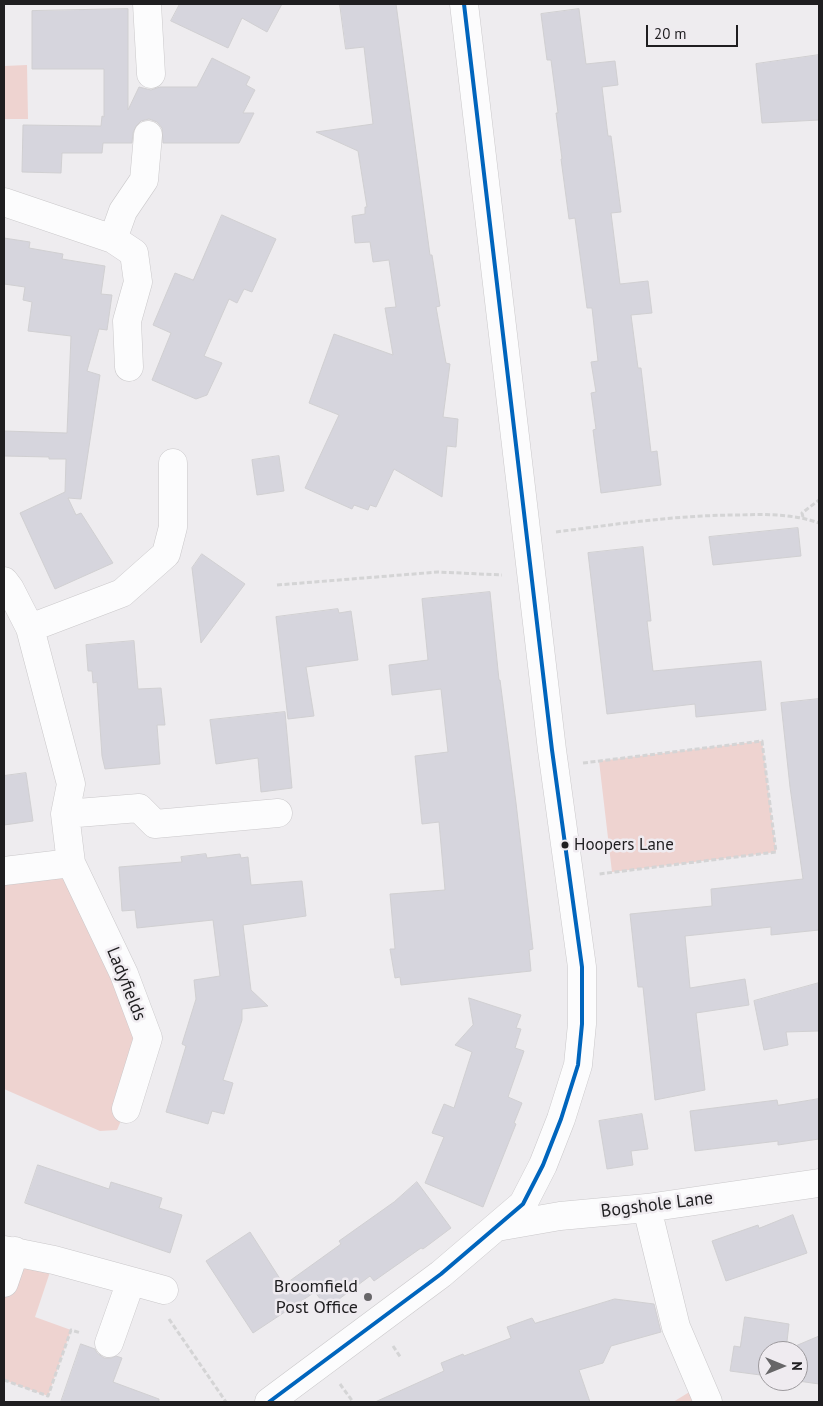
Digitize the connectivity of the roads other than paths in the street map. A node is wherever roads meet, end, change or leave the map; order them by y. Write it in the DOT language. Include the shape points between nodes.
graph roads {
  1 [pos="147,4"];
  2 [pos="464,4"];
  3 [pos="151,74"];
  4 [pos="148,135"];
  5 [pos="4,202"];
  6 [pos="113,239"];
  7 [pos="129,367"];
  8 [pos="173,463"];
  9 [pos="4,581"];
  10 [pos="30,628"];
  11 [pos="278,813"];
  12 [pos="66,814"];
  13 [pos="71,864"];
  14 [pos="4,871"];
  15 [pos="126,1109"];
  16 [pos="819,1183"];
  17 [pos="646,1208"];
  18 [pos="495,1227"];
  19 [pos="9,1251"];
  20 [pos="131,1280"];
  21 [pos="4,1283"];
  22 [pos="164,1290"];
  23 [pos="109,1342"];
  24 [pos="286,1398"];
  25 [pos="708,1402"];
  1 -- 3 [label="street"];
  2 -- 18 [label="street" via="582,967 578,1065 561,1119 523,1204"];
  4 -- 6 [label="street" via="144,180 123,211"];
  5 -- 6 [label="street"];
  6 -- 7 [label="street" via="134,253 138,282 127,321"];
  8 -- 10 [label="street" via="173,527 166,554 122,593"];
  9 -- 10 [label="street, Ladyfields"];
  10 -- 12 [label="street, Ladyfields" via="71,784"];
  11 -- 12 [label="street" via="155,824 139,808"];
  12 -- 13 [label="street, Ladyfields"];
  13 -- 14 [label="street"];
  13 -- 15 [label="street, Ladyfields" via="124,974 148,1038"];
  16 -- 17 [label="street, Bogshole Lane"];
  17 -- 18 [label="street, Bogshole Lane" via="560,1216"];
  17 -- 25 [label="street" via="676,1327"];
  18 -- 24 [label="street"];
  19 -- 20 [label="street"];
  19 -- 21 [label="street"];
  20 -- 22 [label="street"];
  20 -- 23 [label="street"];
}
